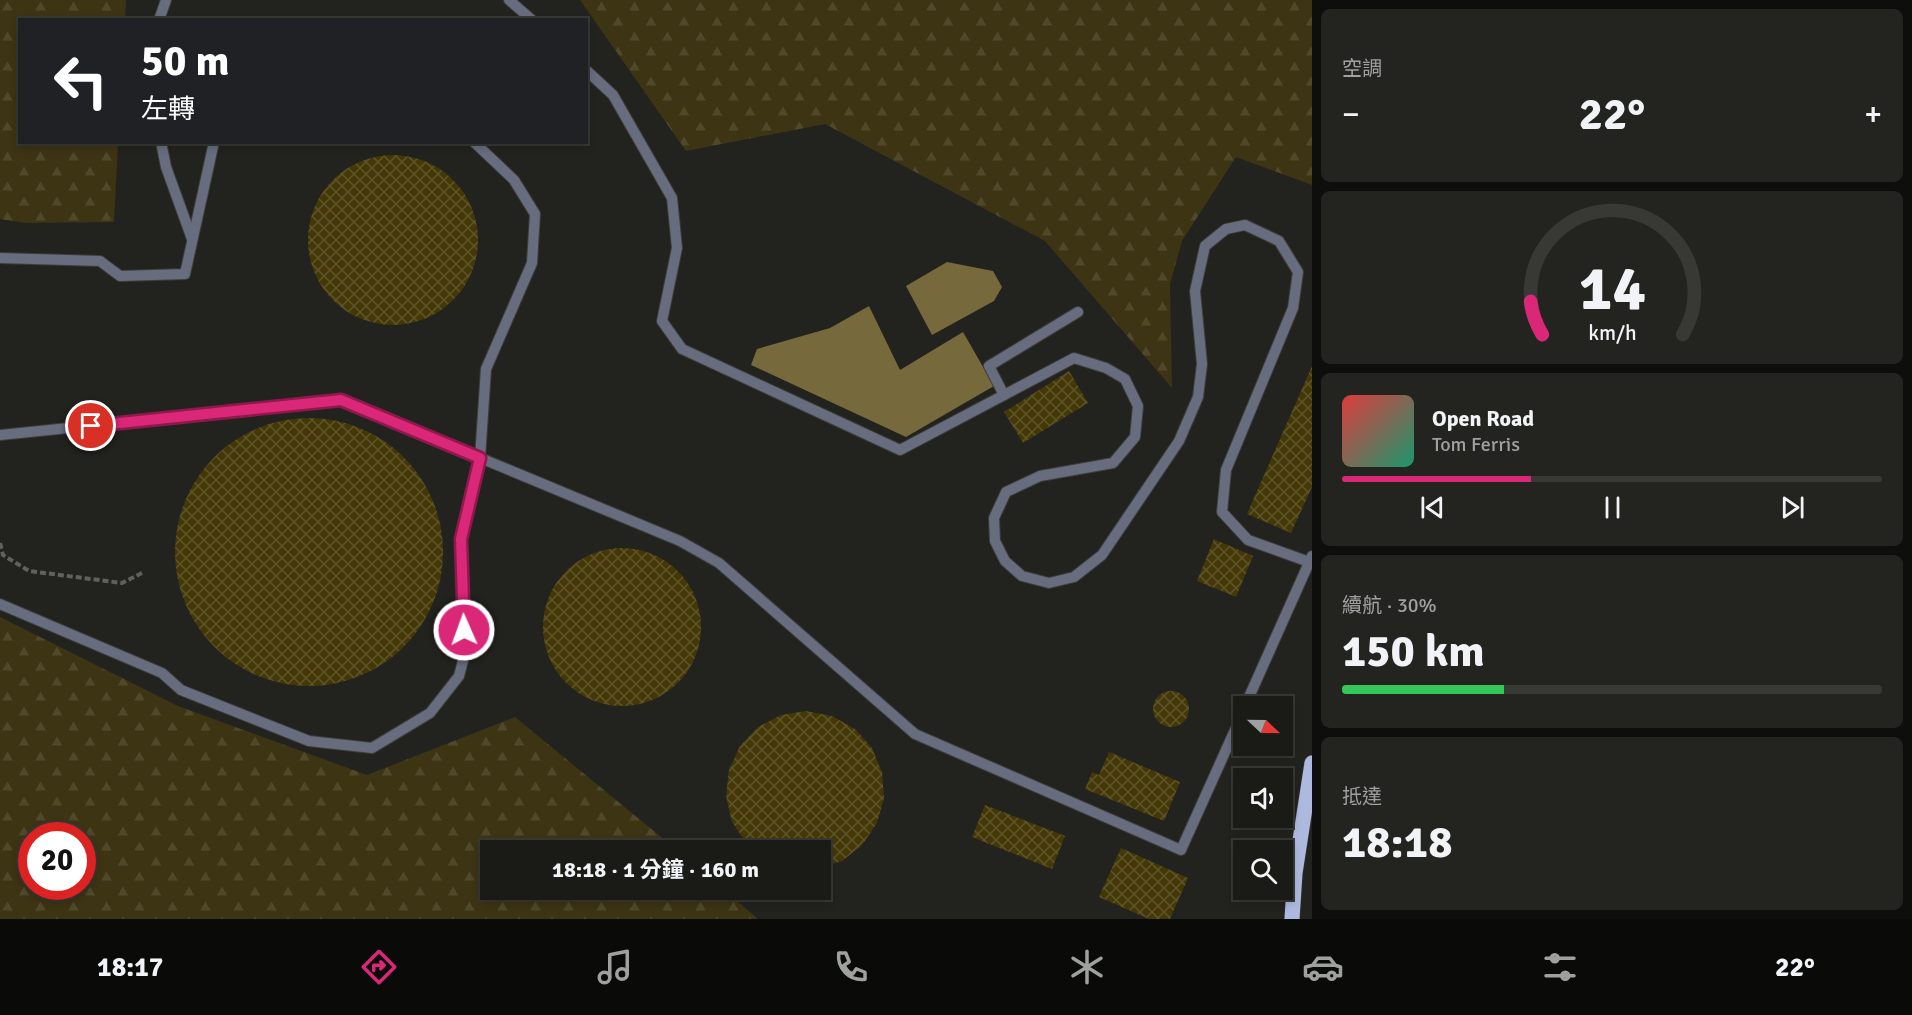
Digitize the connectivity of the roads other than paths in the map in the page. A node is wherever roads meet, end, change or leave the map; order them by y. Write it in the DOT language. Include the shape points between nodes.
graph roads {
  1 [pos="166,0"];
  2 [pos="509,0"];
  3 [pos="160,18"];
  4 [pos="530,18"];
  5 [pos="588,72"];
  6 [pos="161,144"];
  7 [pos="214,144"];
  8 [pos="476,144"];
  9 [pos="192,240"];
  10 [pos="0,258"];
  11 [pos="1078,312"];
  12 [pos="1004,395"];
  13 [pos="0,435"];
  14 [pos="480,458"];
  15 [pos="1311,559"];
  16 [pos="0,604"];
  17 [pos="1249,696"];
  18 [pos="1233,733"];
  19 [pos="1312,763"];
  20 [pos="1312,819"];
  21 [pos="1295,873"];
  22 [pos="1292,916"];
  1 -- 3 [label="lane"];
  2 -- 4 [label="lane"];
  5 -- 12 [label="lane" via="613,95 672,198 677,248 662,321 682,349 900,450"];
  6 -- 9 [label="lane"];
  7 -- 9 [label="lane"];
  8 -- 14 [label="lane" via="514,180 535,214 532,263 486,369"];
  9 -- 10 [label="lane" via="185,274 120,276 100,261"];
  11 -- 12 [label="lane" via="989,366"];
  12 -- 15 [label="lane" via="1074,358 1125,379 1138,406 1134,437 1113,464 1040,476 1006,492 994,518 995,541 1005,561 1022,576 1048,583 1074,577 1102,555 1179,441 1198,397 1202,364 1195,291 1205,246 1226,229 1245,225 1279,241 1298,272 1293,308 1226,470 1222,512 1248,540"];
  13 -- 14 [label="lane" via="341,400"];
  14 -- 16 [label="lane" via="461,539 465,653 459,676 430,713 372,748 309,741 181,690 162,673"];
  14 -- 18 [label="lane" via="680,541 719,563 915,734 1181,850"];
  15 -- 17 [label="lane"];
  19 -- 21 [label="main road"];
  20 -- 21 [label="main road"];
  21 -- 22 [label="main road"];
}
